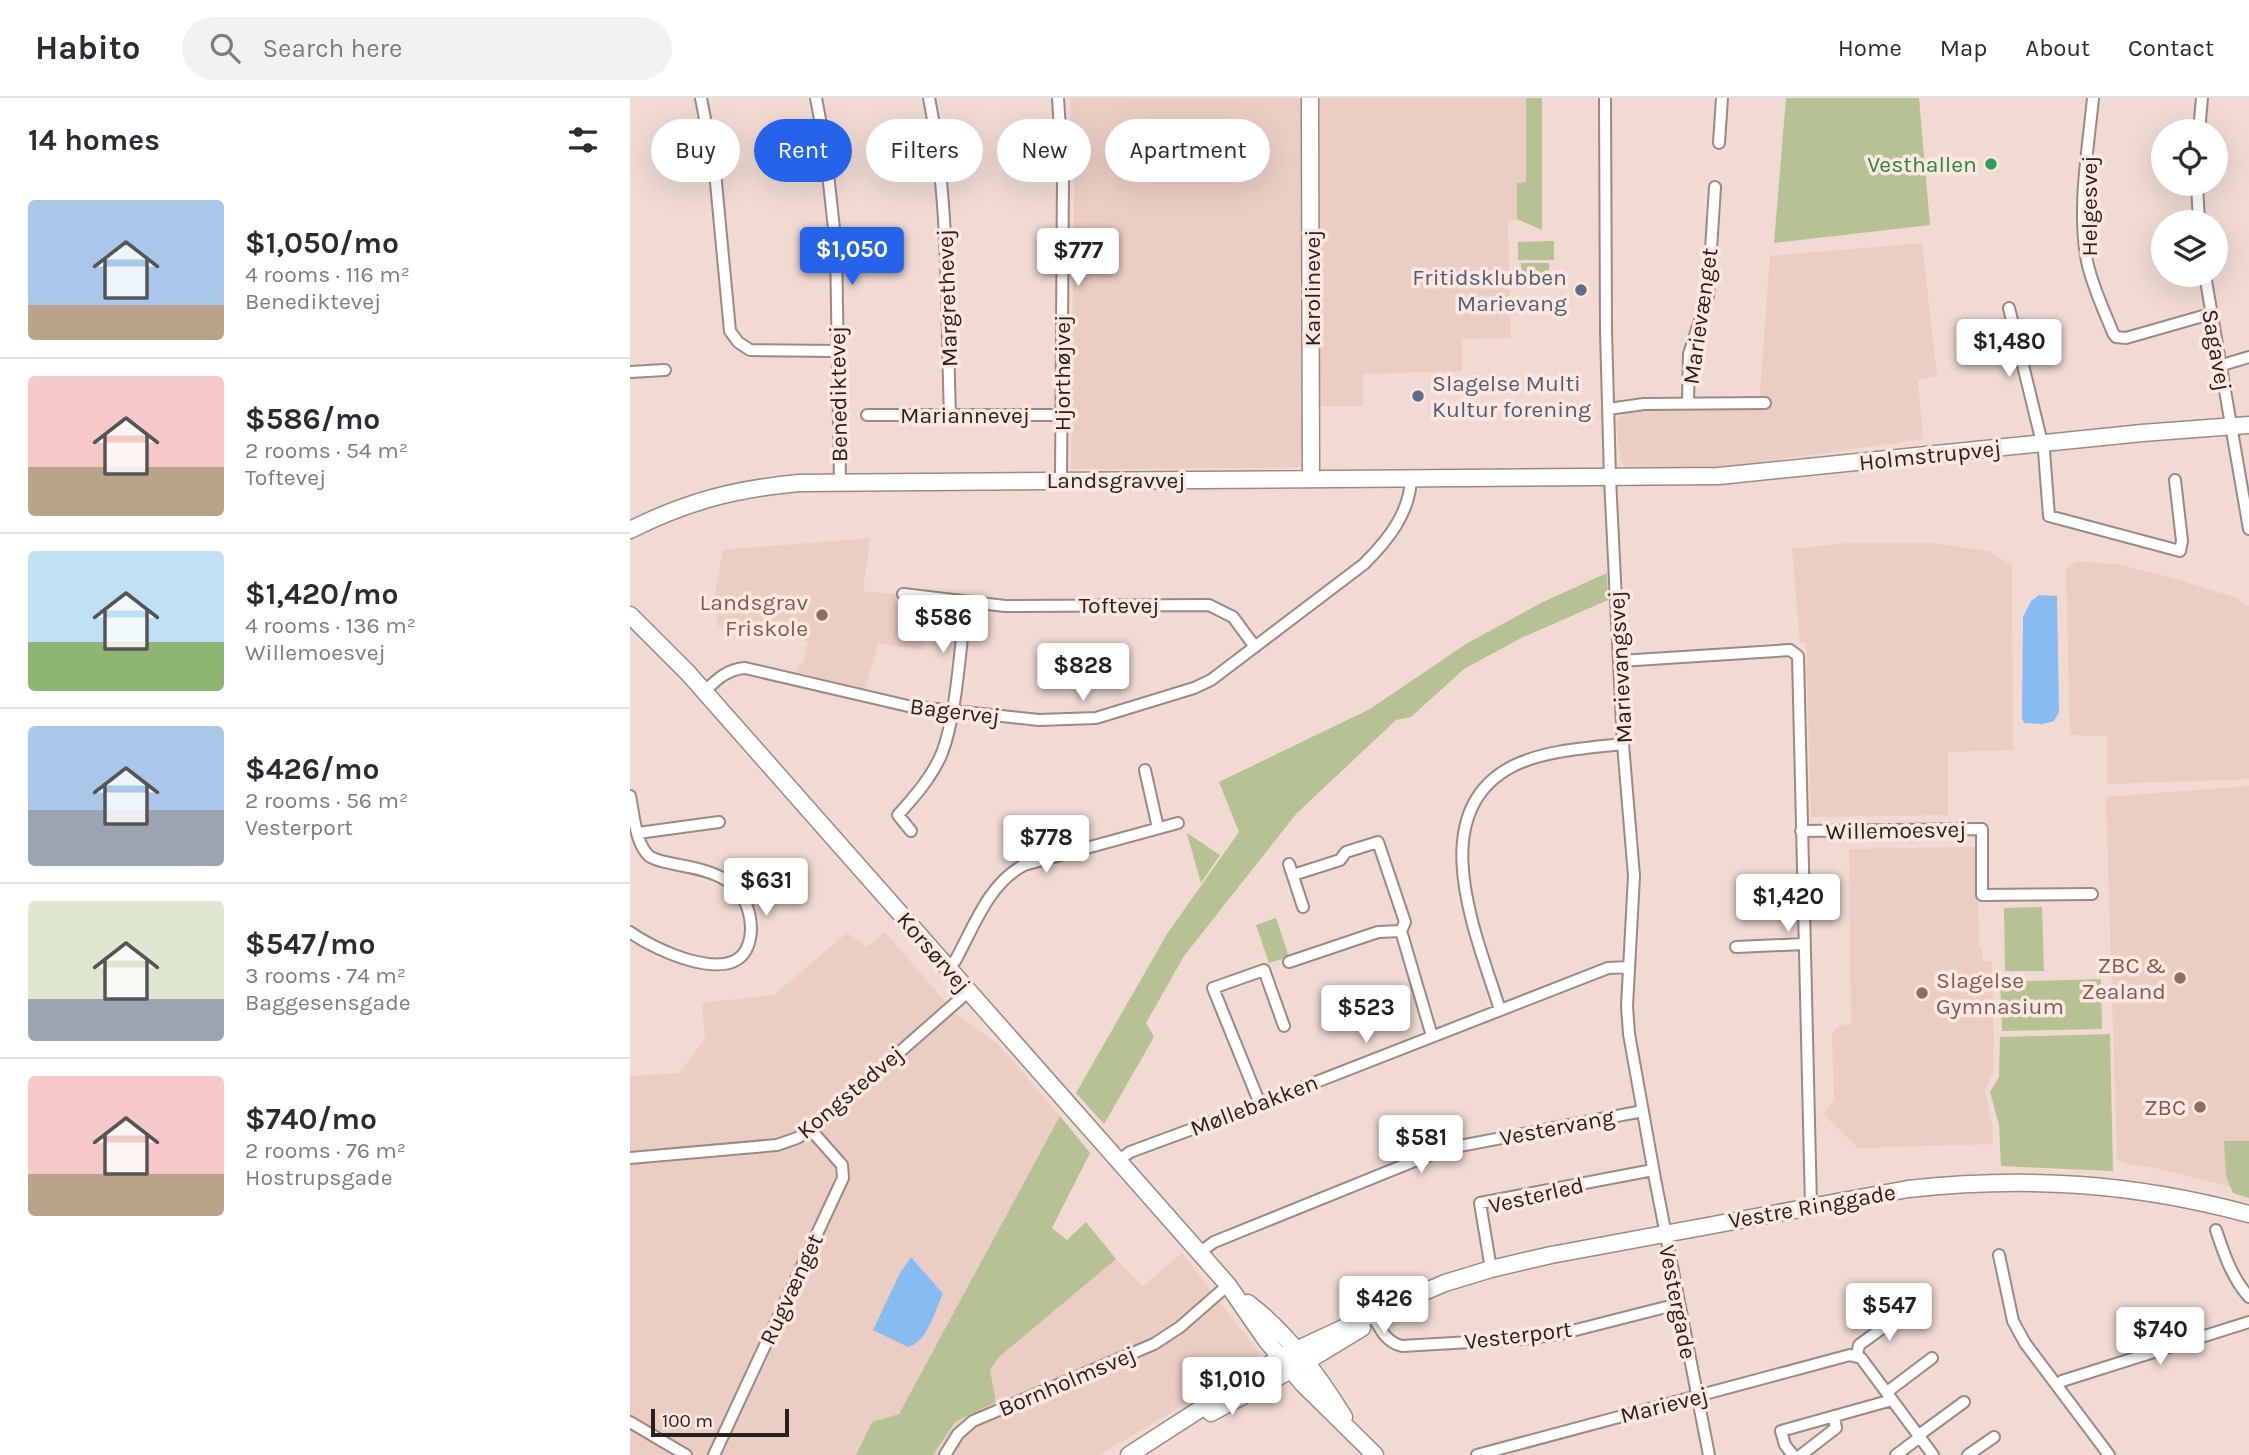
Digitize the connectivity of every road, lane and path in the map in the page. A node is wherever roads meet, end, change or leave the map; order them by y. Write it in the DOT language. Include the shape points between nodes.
graph roads {
  1 [pos="701,98"];
  2 [pos="816,98"];
  3 [pos="929,98"];
  4 [pos="1058,98"];
  5 [pos="1310,98"];
  6 [pos="1605,98"];
  7 [pos="1722,98"];
  8 [pos="2093,98"];
  9 [pos="2202,98"];
  10 [pos="2200,119"];
  11 [pos="1719,143"];
  12 [pos="1715,187"];
  13 [pos="2207,287"];
  14 [pos="2009,307"];
  15 [pos="2210,314"];
  16 [pos="837,351"];
  17 [pos="2249,357"];
  18 [pos="2220,366"];
  19 [pos="665,370"];
  20 [pos="630,372"];
  21 [pos="1688,403"];
  22 [pos="1765,403"];
  23 [pos="1608,409"];
  24 [pos="867,415"];
  25 [pos="950,415"];
  26 [pos="1062,415"];
  27 [pos="2249,425"];
  28 [pos="2231,426"];
  29 [pos="2041,443"];
  30 [pos="1411,478"];
  31 [pos="1610,478"];
  32 [pos="1311,479"];
  33 [pos="2175,480"];
  34 [pos="1061,481"];
  35 [pos="840,482"];
  36 [pos="2249,529"];
  37 [pos="630,530"];
  38 [pos="903,594"];
  39 [pos="966,603"];
  40 [pos="630,615"];
  41 [pos="1255,647"];
  42 [pos="1620,661"];
  43 [pos="705,691"];
  44 [pos="952,711"];
  45 [pos="1623,744"];
  46 [pos="1145,770"];
  47 [pos="630,796"];
  48 [pos="719,822"];
  49 [pos="1178,823"];
  50 [pos="1158,828"];
  51 [pos="911,831"];
  52 [pos="1801,831"];
  53 [pos="638,833"];
  54 [pos="1289,864"];
  55 [pos="1293,876"];
  56 [pos="2092,894"];
  57 [pos="1303,907"];
  58 [pos="1401,931"];
  59 [pos="630,932"];
  60 [pos="1804,944"];
  61 [pos="1736,947"];
  62 [pos="1289,962"];
  63 [pos="947,967"];
  64 [pos="1629,967"];
  65 [pos="969,991"];
  66 [pos="1500,1010"];
  67 [pos="1284,1026"];
  68 [pos="1432,1036"];
  69 [pos="1260,1104"];
  70 [pos="1643,1111"];
  71 [pos="811,1130"];
  72 [pos="630,1158"];
  73 [pos="1118,1161"];
  74 [pos="1653,1170"];
  75 [pos="1811,1206"];
  76 [pos="2249,1214"];
  77 [pos="2216,1230"];
  78 [pos="1665,1232"];
  79 [pos="1199,1253"];
  80 [pos="1999,1255"];
  81 [pos="1492,1269"];
  82 [pos="1231,1289"];
  83 [pos="2249,1297"];
  84 [pos="1678,1304"];
  85 [pos="1377,1314"];
  86 [pos="1899,1316"];
  87 [pos="2249,1322"];
  88 [pos="1854,1355"];
  89 [pos="1932,1358"];
  90 [pos="1294,1360"];
  91 [pos="2058,1385"];
  92 [pos="1889,1396"];
  93 [pos="1696,1397"];
  94 [pos="1964,1402"];
  95 [pos="1835,1416"];
  96 [pos="630,1422"];
  97 [pos="1919,1436"];
  98 [pos="1994,1437"];
  99 [pos="686,1455"];
  100 [pos="714,1455"];
  101 [pos="945,1455"];
  102 [pos="1130,1455"];
  103 [pos="1375,1455"];
  104 [pos="1477,1455"];
  105 [pos="1709,1455"];
  106 [pos="1793,1455"];
  107 [pos="1801,1455"];
  108 [pos="1896,1455"];
  109 [pos="1933,1455"];
  110 [pos="1968,1455"];
  111 [pos="2109,1455"];
  1 -- 16 [label="street" via="723,236 730,331 750,350"];
  2 -- 16 [label="street, Benediktevej" via="836,247"];
  3 -- 25 [label="street, Margrethevej" via="947,261"];
  4 -- 26 [label="street, Hjorthøjvej" via="1063,177"];
  5 -- 32 [label="street, Karolinevej"];
  6 -- 23 [label="street, Marievangsvej"];
  7 -- 11 [label="street"];
  8 -- 15 [label="street, Helgesvej" via="2084,231 2091,278 2113,333 2126,338"];
  9 -- 10 [label="street"];
  12 -- 21 [label="street, Marievænget" via="1708,296 1689,354"];
  13 -- 15 [label="street, Sagavej"];
  14 -- 29 [label="street"];
  15 -- 18 [label="street, Sagavej"];
  16 -- 35 [label="street, Benediktevej"];
  17 -- 18 [label="street"];
  18 -- 28 [label="street, Sagavej"];
  19 -- 20 [label="street"];
  21 -- 22 [label="street"];
  21 -- 23 [label="street"];
  23 -- 31 [label="street, Marievangsvej"];
  24 -- 25 [label="street, Mariannevej"];
  25 -- 26 [label="street, Mariannevej"];
  26 -- 34 [label="street, Hjorthøjvej"];
  27 -- 28 [label="street, Holmstrupvej"];
  28 -- 29 [label="street, Holmstrupvej"];
  28 -- 36 [label="street, Sagavej"];
  29 -- 31 [label="street, Holmstrupvej" via="1762,474"];
  29 -- 33 [label="street" via="2049,516 2180,551"];
  30 -- 31 [label="street, Landsgravvej"];
  30 -- 32 [label="street, Landsgravvej"];
  30 -- 41 [label="street, Bagervej" via="1407,507 1378,550"];
  31 -- 42 [label="street, Marievangsvej"];
  32 -- 34 [label="street, Landsgravvej"];
  34 -- 35 [label="street, Landsgravvej"];
  35 -- 37 [label="street, Landsgravvej" via="740,490 676,508"];
  38 -- 39 [label="street, Toftevej"];
  39 -- 41 [label="street, Toftevej" via="1209,605 1233,617"];
  39 -- 44 [label="street"];
  40 -- 43 [label="street, Korsørvej"];
  41 -- 44 [label="street, Bagervej" via="1194,688 1096,718 1039,720"];
  42 -- 45 [label="street, Marievangsvej"];
  42 -- 52 [label="street, Willemoesvej" via="1796,653"];
  43 -- 44 [label="street, Bagervej" via="726,673 745,668 886,702"];
  43 -- 63 [label="street, Korsørvej"];
  44 -- 51 [label="street" via="933,770 898,815"];
  45 -- 64 [label="street, Marievangsvej" via="1634,876"];
  45 -- 66 [label="street" via="1513,766 1486,787 1470,811 1461,853 1467,900"];
  46 -- 50 [label="street"];
  47 -- 53 [label="street"];
  48 -- 53 [label="street"];
  49 -- 50 [label="street"];
  50 -- 63 [label="street" via="1024,865 1010,873 995,889 955,961"];
  52 -- 56 [label="street, Willemoesvej" via="1982,829 1982,895"];
  52 -- 60 [label="street, Willemoesvej"];
  53 -- 59 [label="street" via="651,858 726,879 746,904 751,935 740,957 713,965 660,949"];
  54 -- 55 [label="street"];
  55 -- 57 [label="street"];
  55 -- 58 [label="street" via="1378,842 1405,922"];
  58 -- 62 [label="street" via="1378,932"];
  58 -- 68 [label="street"];
  60 -- 61 [label="street"];
  60 -- 75 [label="street, Willemoesvej"];
  63 -- 65 [label="street, Korsørvej"];
  64 -- 66 [label="street, Møllebakken" via="1608,968"];
  64 -- 70 [label="street, Marievangsvej" via="1629,1034"];
  65 -- 71 [label="street, Kongstedvej"];
  65 -- 73 [label="street, Korsørvej"];
  66 -- 68 [label="street, Møllebakken"];
  67 -- 69 [label="street" via="1264,970 1213,988"];
  68 -- 69 [label="street, Møllebakken"];
  69 -- 73 [label="street, Møllebakken" via="1130,1152"];
  70 -- 74 [label="street, Marievangsvej"];
  70 -- 79 [label="street, Vestervang" via="1444,1149 1214,1242"];
  71 -- 72 [label="street, Kongstedvej" via="777,1145"];
  71 -- 100 [label="street, Rugvænget" via="842,1165 842,1178"];
  73 -- 79 [label="street, Korsørvej"];
  74 -- 78 [label="street, Marievangsvej"];
  74 -- 81 [label="street, Vesterled" via="1479,1203"];
  75 -- 76 [label="street, Vestre Ringgade" via="1959,1183 2039,1182 2115,1187"];
  75 -- 78 [label="street, Vestre Ringgade"];
  77 -- 83 [label="street" via="2234,1276"];
  78 -- 81 [label="street, Vestre Ringgade"];
  78 -- 84 [label="street, Vestergade"];
  79 -- 82 [label="street, Korsørvej"];
  80 -- 91 [label="street" via="2013,1321"];
  81 -- 85 [label="street, Vestre Ringgade" via="1445,1283"];
  82 -- 90 [label="street, Korsørvej"];
  82 -- 101 [label="street, Bornholmsvej" via="1154,1344 973,1421"];
  84 -- 85 [label="street, Vesterport" via="1560,1334 1402,1346 1387,1340"];
  84 -- 93 [label="street, Vestergade"];
  85 -- 90 [label="street, Vestre Ringgade"];
  85 -- 90 [label="street, Vestre Ringgade" via="1352,1323"];
  86 -- 88 [label="street" via="1859,1345"];
  87 -- 91 [label="street"];
  88 -- 92 [label="street"];
  88 -- 93 [label="street, Marievej"];
  89 -- 92 [label="street"];
  90 -- 102 [label="street"];
  90 -- 102 [label="street"];
  90 -- 103 [label="street, Korsørvej" via="1322,1381 1352,1431"];
  91 -- 111 [label="street"];
  92 -- 95 [label="street"];
  92 -- 97 [label="street"];
  93 -- 104 [label="street, Marievej"];
  93 -- 105 [label="street, Vestergade"];
  94 -- 97 [label="street"];
  95 -- 106 [label="street" via="1781,1431"];
  95 -- 107 [label="street" via="1836,1428"];
  96 -- 99 [label="street"];
  97 -- 108 [label="street"];
  97 -- 109 [label="street"];
  98 -- 110 [label="street"];
}
